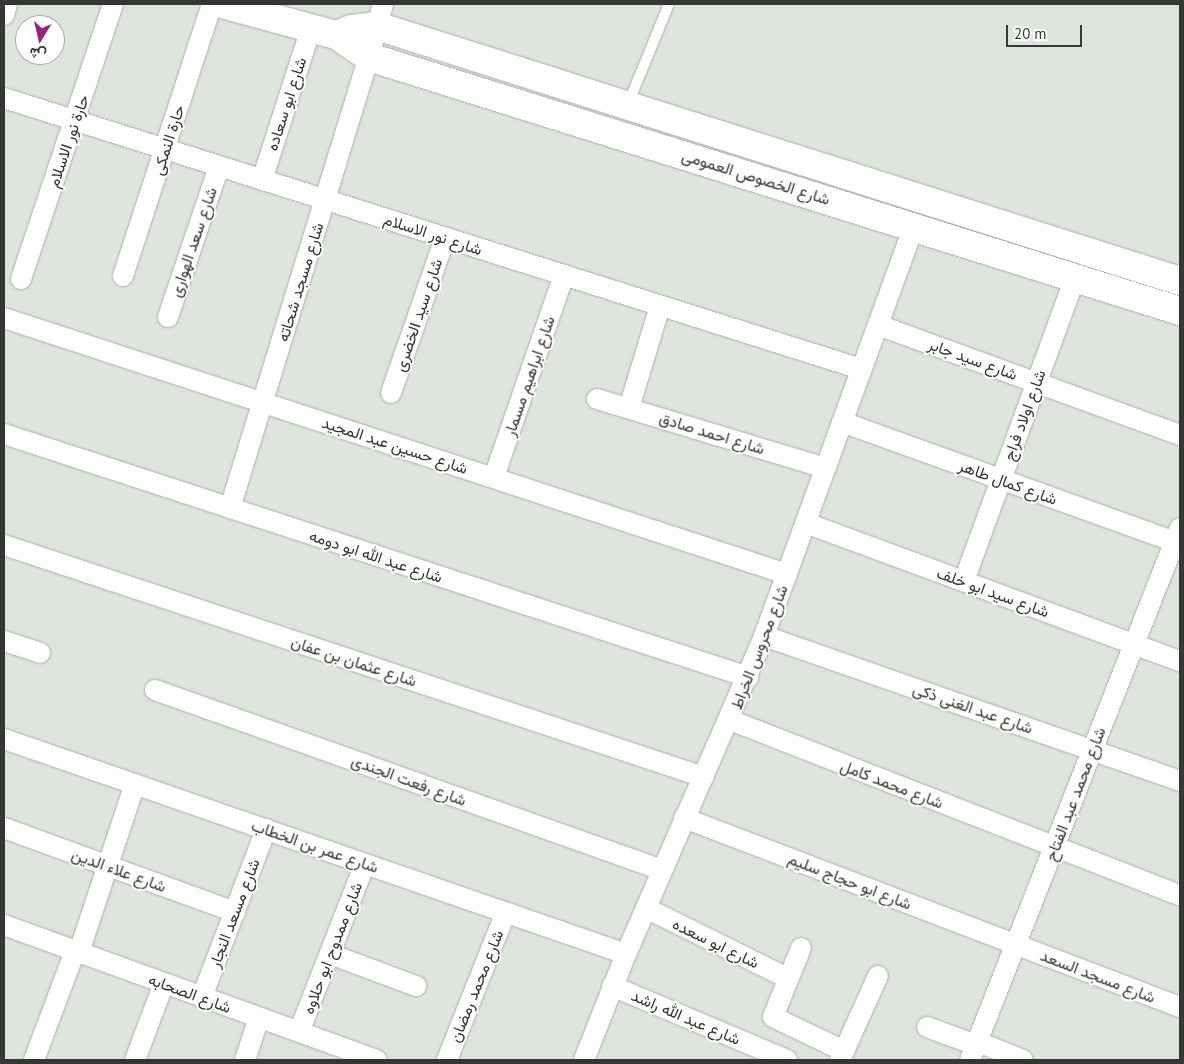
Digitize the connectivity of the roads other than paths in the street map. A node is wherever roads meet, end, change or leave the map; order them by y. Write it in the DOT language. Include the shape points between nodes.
graph roads {
  1 [pos="8,4"];
  2 [pos="114,4"];
  3 [pos="212,4"];
  4 [pos="222,4"];
  5 [pos="670,4"];
  6 [pos="4,15"];
  7 [pos="380,15"];
  8 [pos="323,31"];
  9 [pos="369,57"];
  10 [pos="4,98"];
  11 [pos="628,104"];
  12 [pos="75,120"];
  13 [pos="165,149"];
  14 [pos="219,166"];
  15 [pos="262,180"];
  16 [pos="325,200"];
  17 [pos="914,226"];
  18 [pos="445,238"];
  19 [pos="564,275"];
  20 [pos="123,276"];
  21 [pos="1075,277"];
  22 [pos="22,279"];
  23 [pos="1180,281"];
  24 [pos="660,306"];
  25 [pos="1180,311"];
  26 [pos="168,317"];
  27 [pos="4,318"];
  28 [pos="878,325"];
  29 [pos="861,369"];
  30 [pos="1036,383"];
  31 [pos="391,393"];
  32 [pos="598,398"];
  33 [pos="262,402"];
  34 [pos="629,408"];
  35 [pos="842,422"];
  36 [pos="4,434"];
  37 [pos="1180,435"];
  38 [pos="826,468"];
  39 [pos="494,478"];
  40 [pos="1001,480"];
  41 [pos="230,508"];
  42 [pos="806,522"];
  43 [pos="1177,544"];
  44 [pos="4,545"];
  45 [pos="787,574"];
  46 [pos="964,581"];
  47 [pos="764,636"];
  48 [pos="4,641"];
  49 [pos="1134,644"];
  50 [pos="40,653"];
  51 [pos="1180,661"];
  52 [pos="748,678"];
  53 [pos="155,690"];
  54 [pos="730,720"];
  55 [pos="4,739"];
  56 [pos="1093,749"];
  57 [pos="704,777"];
  58 [pos="1180,781"];
  59 [pos="135,784"];
  60 [pos="684,818"];
  61 [pos="4,828"];
  62 [pos="266,829"];
  63 [pos="1055,847"];
  64 [pos="365,864"];
  65 [pos="108,866"];
  66 [pos="662,870"];
  67 [pos="1180,895"];
  68 [pos="646,908"];
  69 [pos="235,912"];
  70 [pos="506,912"];
  71 [pos="4,925"];
  72 [pos="1016,944"];
  73 [pos="801,948"];
  74 [pos="77,952"];
  75 [pos="330,954"];
  76 [pos="626,954"];
  77 [pos="878,976"];
  78 [pos="787,978"];
  79 [pos="164,983"];
  80 [pos="416,986"];
  81 [pos="612,986"];
  82 [pos="202,997"];
  83 [pos="1180,1007"];
  84 [pos="259,1018"];
  85 [pos="927,1027"];
  86 [pos="299,1032"];
  87 [pos="975,1049"];
  88 [pos="842,1056"];
  89 [pos="364,1058"];
  90 [pos="34,1060"];
  91 [pos="135,1060"];
  92 [pos="245,1060"];
  93 [pos="447,1060"];
  94 [pos="584,1060"];
  95 [pos="786,1060"];
  96 [pos="1023,1060"];
  1 -- 6 [label="street"];
  2 -- 12 [label="street, حارة نور الاسلام"];
  3 -- 13 [label="street, حارة النمكى"];
  4 -- 8 [label="street, شارع الخصوص العمومى"];
  5 -- 11 [label="lane"];
  7 -- 8 [label="street, شارع الخصوص العمومى" via="360,27"];
  7 -- 9 [label="street, شارع مسجد شحاته"];
  7 -- 11 [label="street, شارع الخصوص العمومى"];
  8 -- 9 [label="street, شارع الخصوص العمومى"];
  8 -- 15 [label="street, شارع ابو سعاده"];
  9 -- 16 [label="street, شارع مسجد شحاته"];
  9 -- 17 [label="street, شارع الخصوص العمومى"];
  10 -- 12 [label="street, شارع نور الاسلام"];
  11 -- 23 [label="street, شارع الخصوص العمومى"];
  12 -- 13 [label="street, شارع نور الاسلام"];
  12 -- 22 [label="street, حارة نور الاسلام"];
  13 -- 14 [label="street, شارع نور الاسلام"];
  13 -- 20 [label="street, حارة النمكى"];
  14 -- 15 [label="street, شارع نور الاسلام"];
  14 -- 26 [label="street, شارع سعد الهوارى"];
  15 -- 16 [label="street, شارع نور الاسلام"];
  16 -- 18 [label="street, شارع نور الاسلام"];
  16 -- 33 [label="street, شارع مسجد شحاته"];
  17 -- 21 [label="street, شارع الخصوص العمومى"];
  17 -- 28 [label="street, شارع محروس الخراط"];
  18 -- 19 [label="street, شارع نور الاسلام"];
  18 -- 31 [label="street, شارع سيد الخضرى"];
  19 -- 24 [label="street, شارع نور الاسلام"];
  19 -- 39 [label="street, شارع ابراهيم مسمار"];
  21 -- 25 [label="street, شارع الخصوص العمومى"];
  21 -- 30 [label="street, شارع اولاد فراج"];
  24 -- 29 [label="street, شارع نور الاسلام"];
  24 -- 34 [label="street"];
  27 -- 33 [label="street, شارع حسين عبد المجيد"];
  28 -- 29 [label="street, شارع محروس الخراط"];
  28 -- 30 [label="street, شارع سيد جابر"];
  29 -- 35 [label="street, شارع محروس الخراط"];
  30 -- 37 [label="street, شارع سيد جابر"];
  30 -- 40 [label="street, شارع اولاد فراج"];
  32 -- 34 [label="street, شارع احمد صادق"];
  33 -- 39 [label="street, شارع حسين عبد المجيد"];
  33 -- 41 [label="street, شارع مسجد شحاته"];
  34 -- 38 [label="street, شارع احمد صادق"];
  35 -- 38 [label="street, شارع محروس الخراط"];
  35 -- 40 [label="street, شارع كمال طاهر"];
  36 -- 41 [label="street, شارع عبد الله ابو دومه"];
  38 -- 42 [label="street, شارع محروس الخراط"];
  39 -- 45 [label="street, شارع حسين عبد المجيد"];
  40 -- 43 [label="street, شارع كمال طاهر"];
  40 -- 46 [label="street, شارع اولاد فراج"];
  41 -- 52 [label="street, شارع عبد الله ابو دومه"];
  42 -- 45 [label="street, شارع محروس الخراط"];
  42 -- 46 [label="street, شارع سيد ابو خلف"];
  43 -- 49 [label="street, شارع محمد عبد الفتاح"];
  44 -- 57 [label="street, شارع عثمان بن عفان"];
  45 -- 47 [label="street, شارع محروس الخراط"];
  46 -- 49 [label="street, شارع سيد ابو خلف"];
  47 -- 52 [label="street, شارع محروس الخراط"];
  47 -- 56 [label="street, شارع عبد الغنى ذكى"];
  48 -- 50 [label="street"];
  49 -- 51 [label="street, شارع سيد ابو خلف"];
  49 -- 56 [label="street, شارع محمد عبد الفتاح"];
  52 -- 54 [label="street, شارع محروس الخراط"];
  53 -- 66 [label="street, شارع رفعت الجندى"];
  54 -- 57 [label="street, شارع محروس الخراط"];
  54 -- 63 [label="street, شارع محمد كامل"];
  55 -- 59 [label="street, شارع عمر بن الخطاب"];
  56 -- 58 [label="street, شارع عبد الغنى ذكى"];
  56 -- 63 [label="street, شارع محمد عبد الفتاح"];
  57 -- 60 [label="street, شارع محروس الخراط"];
  59 -- 62 [label="street, شارع عمر بن الخطاب"];
  59 -- 65 [label="street"];
  60 -- 66 [label="street, شارع محروس الخراط"];
  60 -- 72 [label="street, شارع ابو حجاج سليم"];
  61 -- 65 [label="street, شارع علاء الدين"];
  62 -- 64 [label="street, شارع عمر بن الخطاب"];
  62 -- 69 [label="street, شارع مسعد النجار"];
  63 -- 67 [label="street, شارع محمد كامل"];
  63 -- 72 [label="street, شارع محمد عبد الفتاح"];
  64 -- 70 [label="street, شارع عمر بن الخطاب"];
  64 -- 75 [label="street, شارع ممدوح ابو حلاوه"];
  65 -- 69 [label="street, شارع علاء الدين"];
  65 -- 74 [label="street"];
  66 -- 68 [label="street, شارع محروس الخراط"];
  68 -- 76 [label="street, شارع محروس الخراط"];
  68 -- 78 [label="street, شارع ابو سعده"];
  69 -- 82 [label="street, شارع مسعد النجار"];
  70 -- 76 [label="street, شارع عمر بن الخطاب"];
  70 -- 93 [label="street, شارع محمد رمضان"];
  71 -- 74 [label="street, شارع الصحابه"];
  72 -- 83 [label="street, شارع مسجد السعد"];
  72 -- 87 [label="street, شارع محمد عبد الفتاح"];
  73 -- 78 [label="street"];
  74 -- 79 [label="street, شارع الصحابه"];
  74 -- 90 [label="street"];
  75 -- 80 [label="street"];
  75 -- 86 [label="street, شارع ممدوح ابو حلاوه"];
  76 -- 81 [label="street, شارع محروس الخراط"];
  77 -- 88 [label="street"];
  78 -- 88 [label="street" via="772,1014 774,1018"];
  79 -- 82 [label="street, شارع الصحابه"];
  79 -- 91 [label="street"];
  81 -- 94 [label="street, شارع محروس الخراط"];
  81 -- 95 [label="street, شارع عبد الله راشد"];
  82 -- 84 [label="street, شارع الصحابه"];
  84 -- 86 [label="street, شارع الصحابه"];
  84 -- 92 [label="street"];
  85 -- 87 [label="street"];
  86 -- 89 [label="street, شارع الصحابه"];
  87 -- 96 [label="street"];
}
